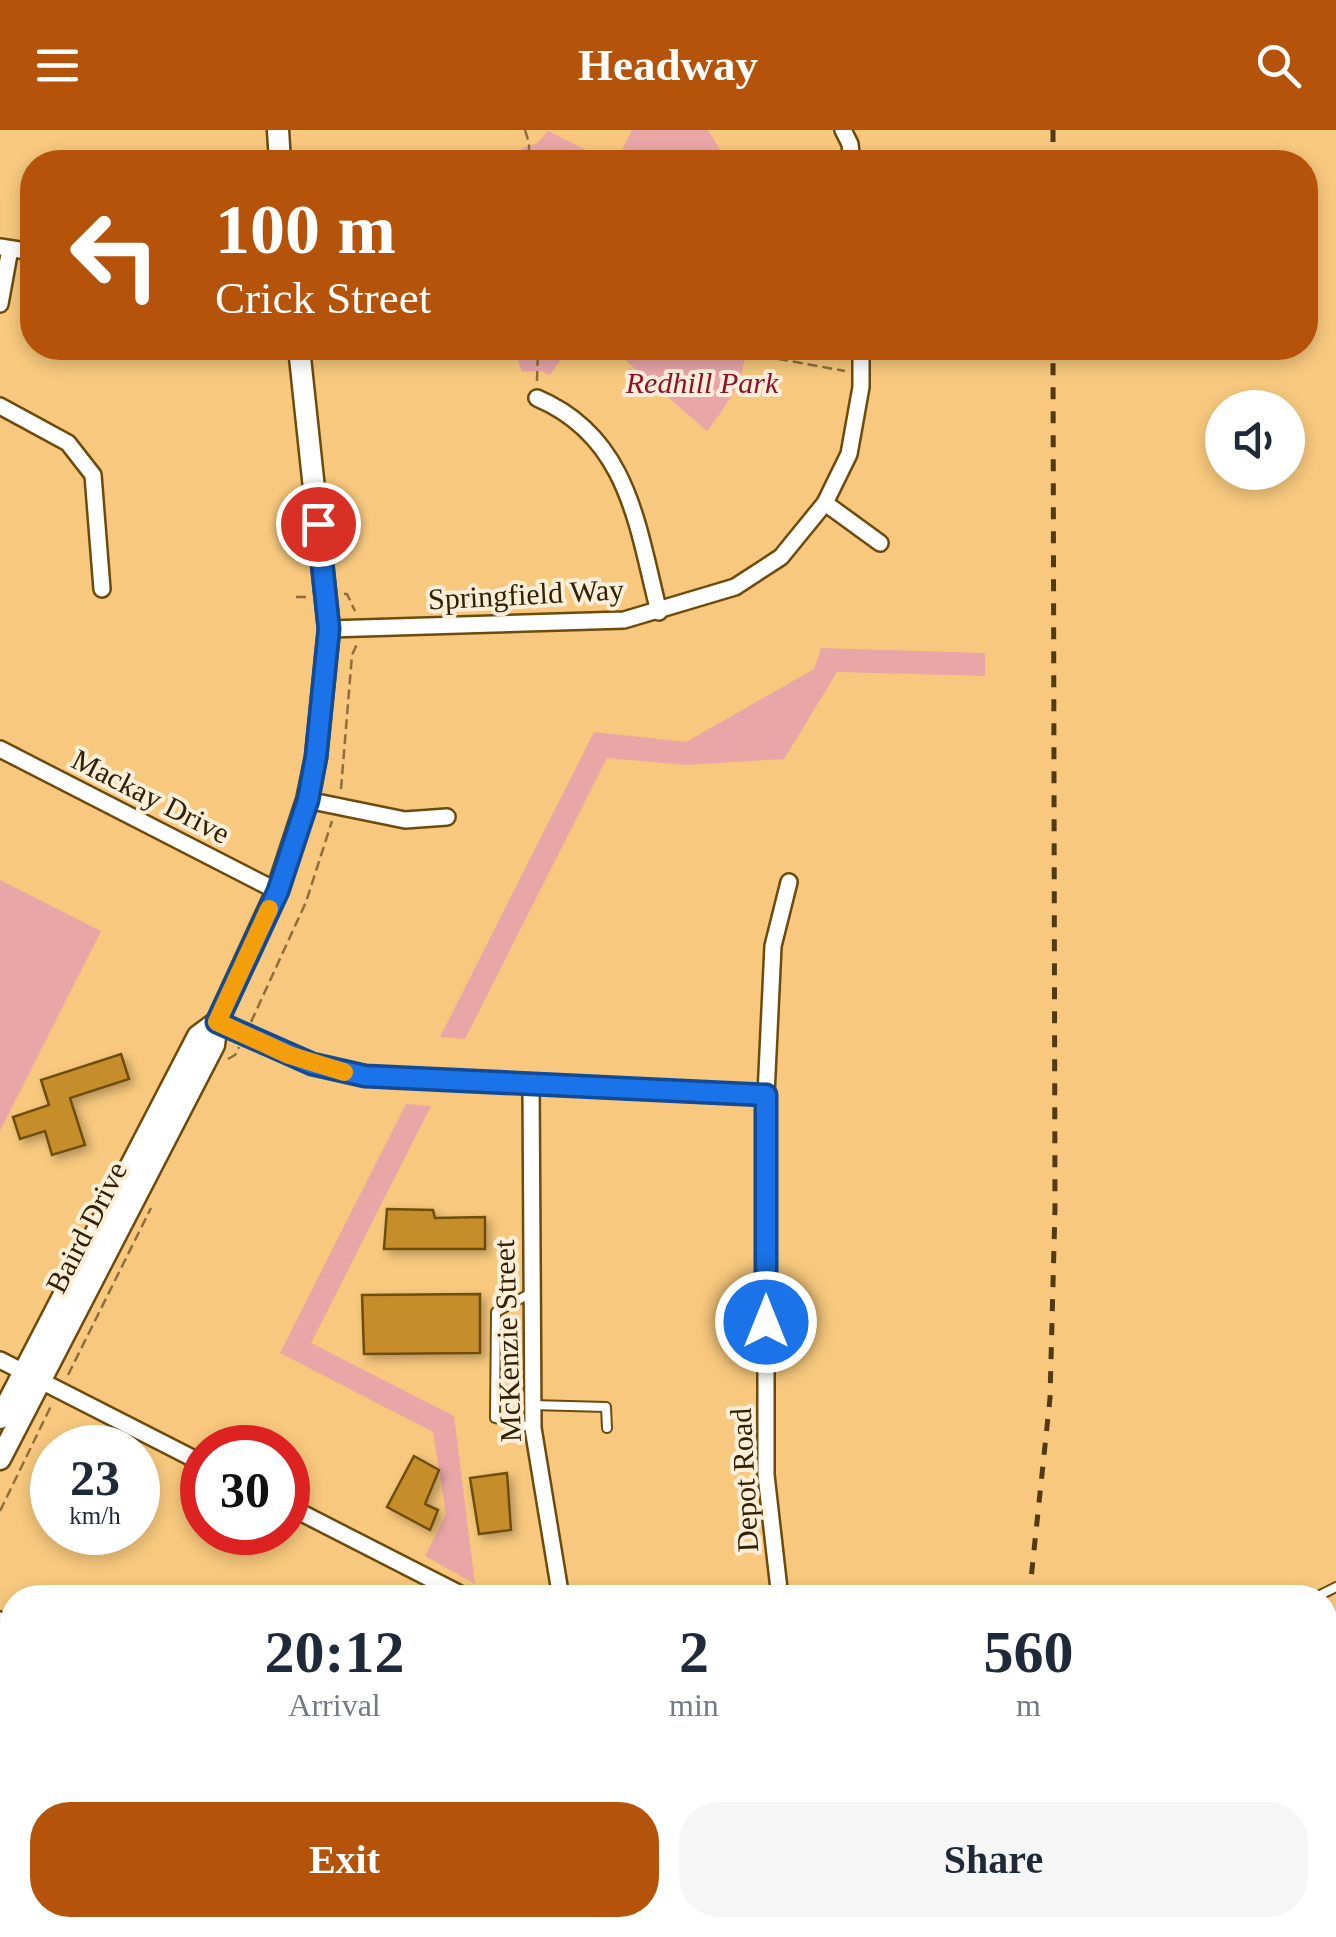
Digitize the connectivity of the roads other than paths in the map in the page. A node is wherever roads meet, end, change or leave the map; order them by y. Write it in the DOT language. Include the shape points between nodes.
graph roads {
  1 [pos="5,248"];
  2 [pos="0,304"];
  3 [pos="299,360"];
  4 [pos="861,360"];
  5 [pos="536,398"];
  6 [pos="0,406"];
  7 [pos="826,503"];
  8 [pos="880,543"];
  9 [pos="102,588"];
  10 [pos="659,612"];
  11 [pos="329,629"];
  12 [pos="0,749"];
  13 [pos="308,800"];
  14 [pos="447,818"];
  15 [pos="789,882"];
  16 [pos="278,891"];
  17 [pos="217,1022"];
  18 [pos="531,1082"];
  19 [pos="766,1095"];
  20 [pos="531,1293"];
  21 [pos="0,1360"];
  22 [pos="32,1376"];
  23 [pos="532,1405"];
  24 [pos="0,1418"];
  25 [pos="533,1428"];
  26 [pos="607,1428"];
  27 [pos="180,1452"];
  28 [pos="0,1459"];
  29 [pos="310,1517"];
  30 [pos="443,1585"];
  31 [pos="559,1585"];
  32 [pos="779,1585"];
  1 -- 2 [label="street"];
  3 -- 11 [label="street, Baird Drive"];
  4 -- 7 [label="street, Springfield Way" via="849,454"];
  5 -- 10 [label="street" via="599,440 627,486"];
  6 -- 9 [label="street" via="68,442 93,475"];
  7 -- 8 [label="street"];
  7 -- 10 [label="street, Springfield Way" via="781,557 735,587"];
  10 -- 11 [label="street, Springfield Way" via="624,620"];
  11 -- 13 [label="street, Baird Drive"];
  12 -- 16 [label="street, Mackay Drive"];
  13 -- 14 [label="street" via="405,820"];
  13 -- 16 [label="street, Baird Drive"];
  15 -- 19 [label="street, Depot Road" via="773,946"];
  16 -- 17 [label="street, Baird Drive"];
  17 -- 18 [label="street" via="336,1071"];
  17 -- 22 [label="street, Baird Drive" via="214,1045"];
  18 -- 19 [label="street"];
  18 -- 20 [label="street, McKenzie Street"];
  19 -- 32 [label="street, Depot Road" via="766,1474"];
  20 -- 23 [label="street, McKenzie Street"];
  20 -- 25 [label="lane" via="496,1312 494,1418"];
  21 -- 22 [label="street"];
  22 -- 24 [label="street, Baird Drive"];
  22 -- 27 [label="street"];
  22 -- 28 [label="street, Baird Drive"];
  23 -- 25 [label="street, McKenzie Street"];
  23 -- 26 [label="lane" via="606,1407"];
  25 -- 31 [label="street, McKenzie Street"];
  29 -- 30 [label="street"];
}
